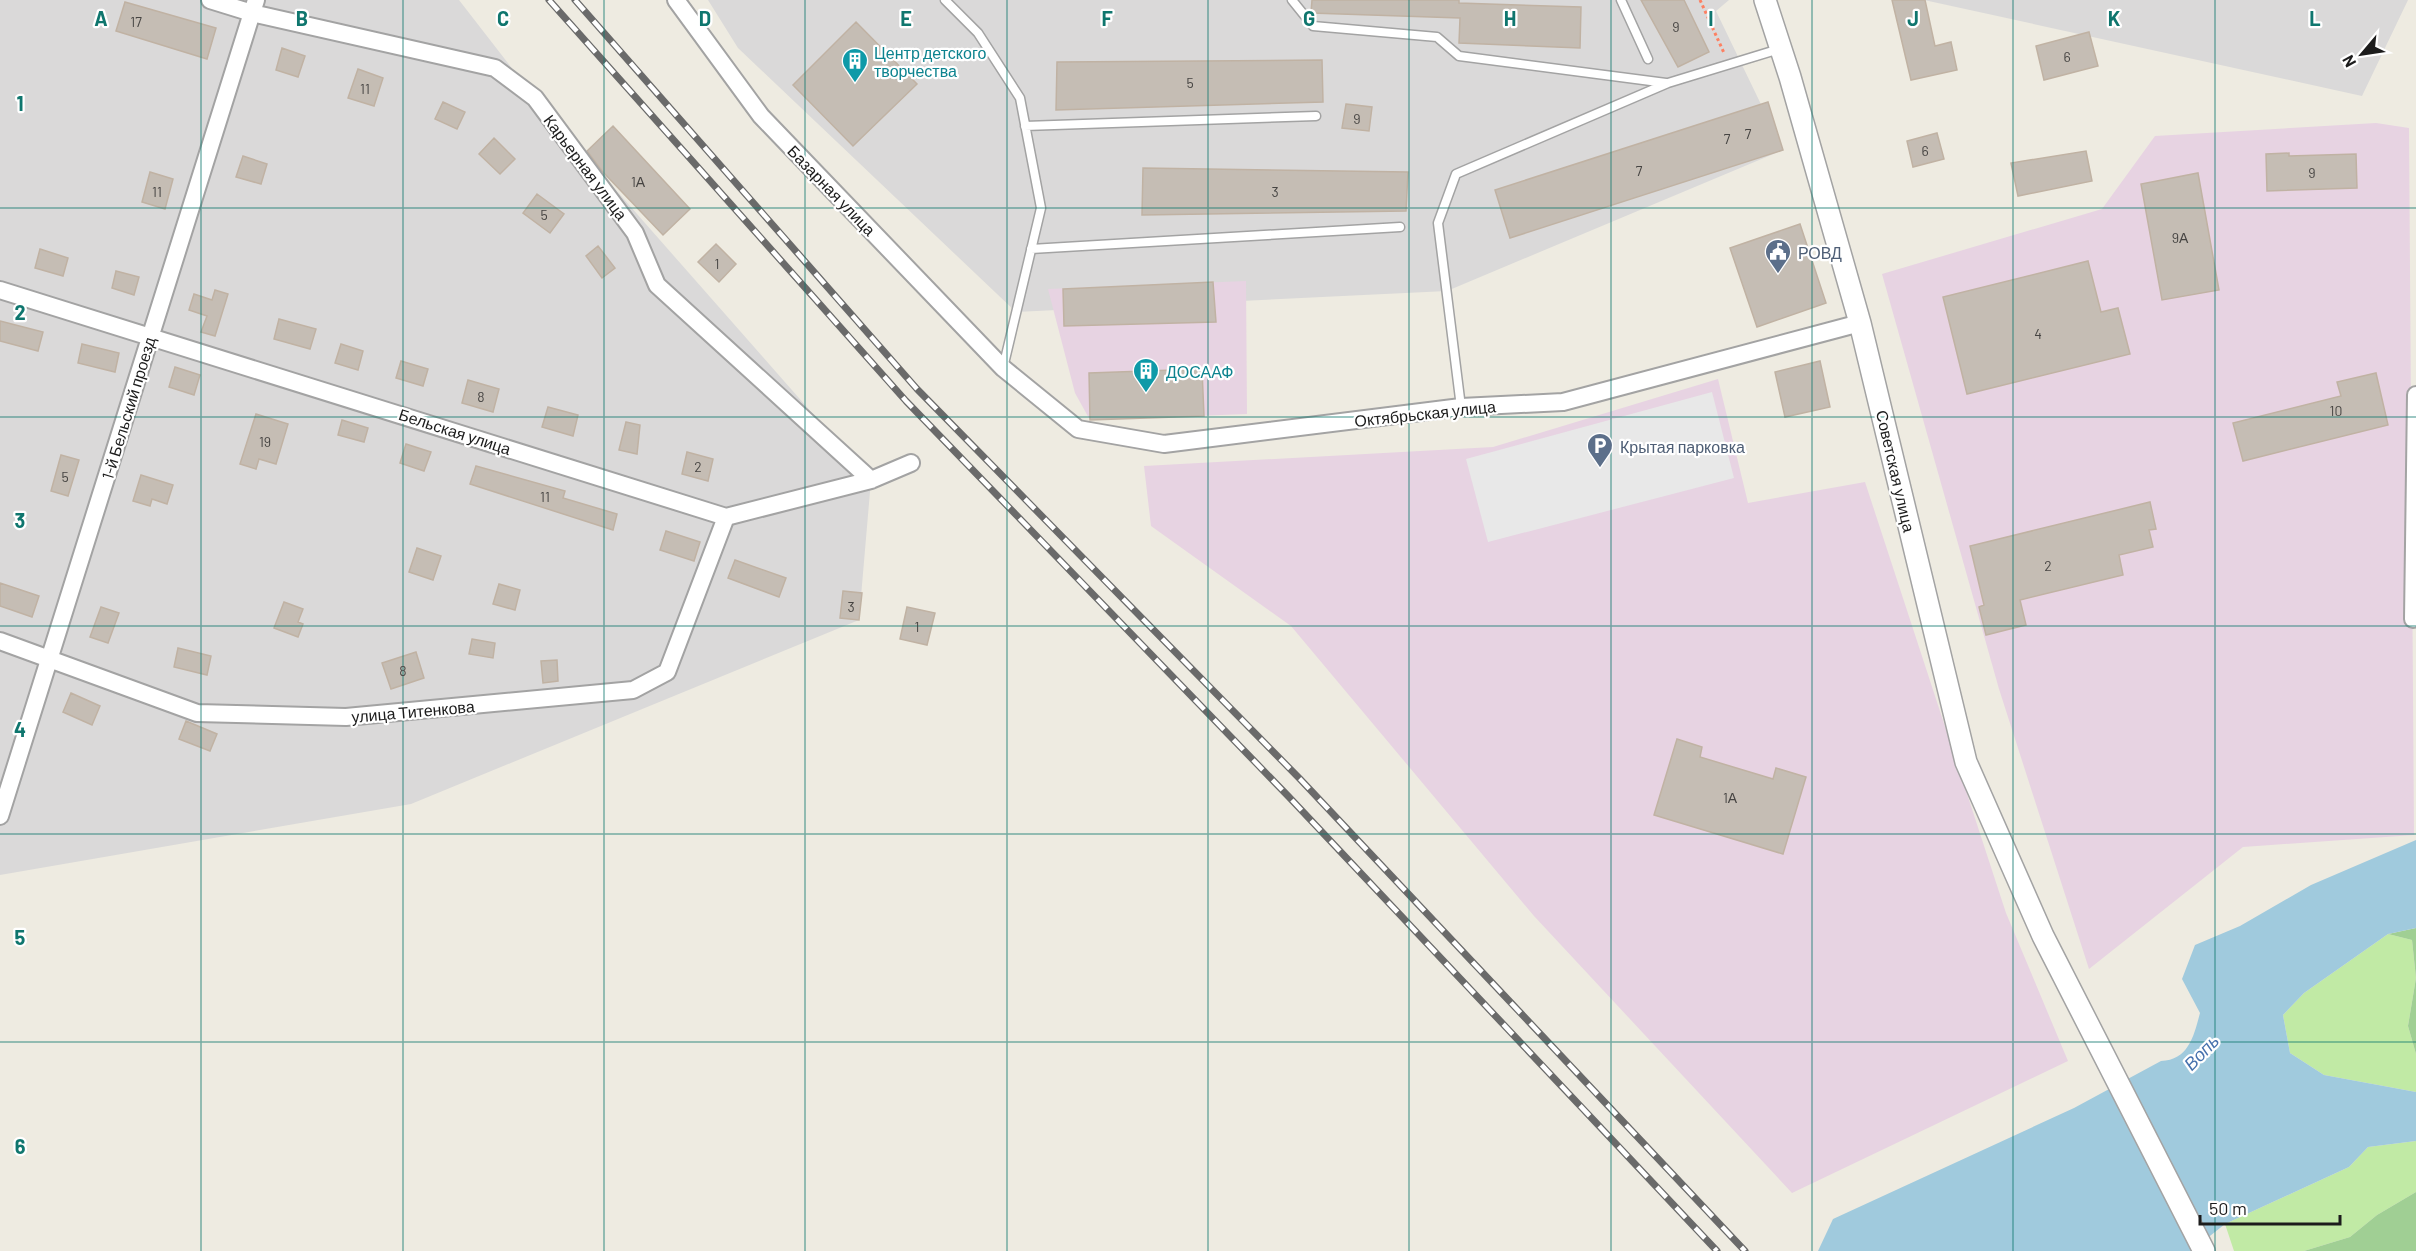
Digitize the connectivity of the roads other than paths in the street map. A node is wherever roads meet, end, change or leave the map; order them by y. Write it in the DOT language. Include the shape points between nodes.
graph roads {
  1 [pos="210,0"];
  2 [pos="676,0"];
  3 [pos="945,0"];
  4 [pos="1292,0"];
  5 [pos="1621,0"];
  6 [pos="1765,0"];
  7 [pos="254,7"];
  8 [pos="1781,48"];
  9 [pos="1648,59"];
  10 [pos="1668,83"];
  11 [pos="1316,116"];
  12 [pos="1026,126"];
  13 [pos="1400,228"];
  14 [pos="1031,249"];
  15 [pos="0,290"];
  16 [pos="1860,323"];
  17 [pos="151,335"];
  18 [pos="1003,368"];
  19 [pos="2416,395"];
  20 [pos="1461,407"];
  21 [pos="911,463"];
  22 [pos="871,480"];
  23 [pos="726,517"];
  24 [pos="2413,619"];
  25 [pos="0,641"];
  26 [pos="50,657"];
  27 [pos="0,816"];
  28 [pos="2204,1251"];
  1 -- 7 [label="street, Карьерная улица"];
  2 -- 18 [label="street, Базарная улица" via="761,116"];
  3 -- 12 [label="lane" via="978,33 1020,98"];
  4 -- 10 [label="lane" via="1313,26 1437,36 1459,56"];
  5 -- 9 [label="lane"];
  6 -- 8 [label="street, Советская улица"];
  7 -- 17 [label="street, 1-й Бельский проезд"];
  7 -- 22 [label="street, Карьерная улица" via="495,68 535,98 635,233 657,285"];
  8 -- 10 [label="lane"];
  8 -- 16 [label="street, Советская улица"];
  10 -- 20 [label="lane" via="1456,174 1438,223"];
  11 -- 12 [label="lane"];
  12 -- 14 [label="lane" via="1041,208"];
  13 -- 14 [label="lane"];
  14 -- 18 [label="lane"];
  15 -- 17 [label="street, Бельская улица"];
  16 -- 20 [label="street, Октябрьская улица" via="1563,402"];
  16 -- 28 [label="street, Советская улица" via="1966,762 2043,936"];
  17 -- 23 [label="street, Бельская улица"];
  17 -- 26 [label="street, 1-й Бельский проезд"];
  18 -- 20 [label="street, Октябрьская улица" via="1078,429 1164,444"];
  19 -- 24 [label="street"];
  21 -- 22 [label="street"];
  22 -- 23 [label="street"];
  23 -- 26 [label="street, улица Титенкова" via="667,672 633,690 346,717 197,713"];
  25 -- 26 [label="street, улица Титенкова"];
  26 -- 27 [label="street, 1-й Бельский проезд"];
}
